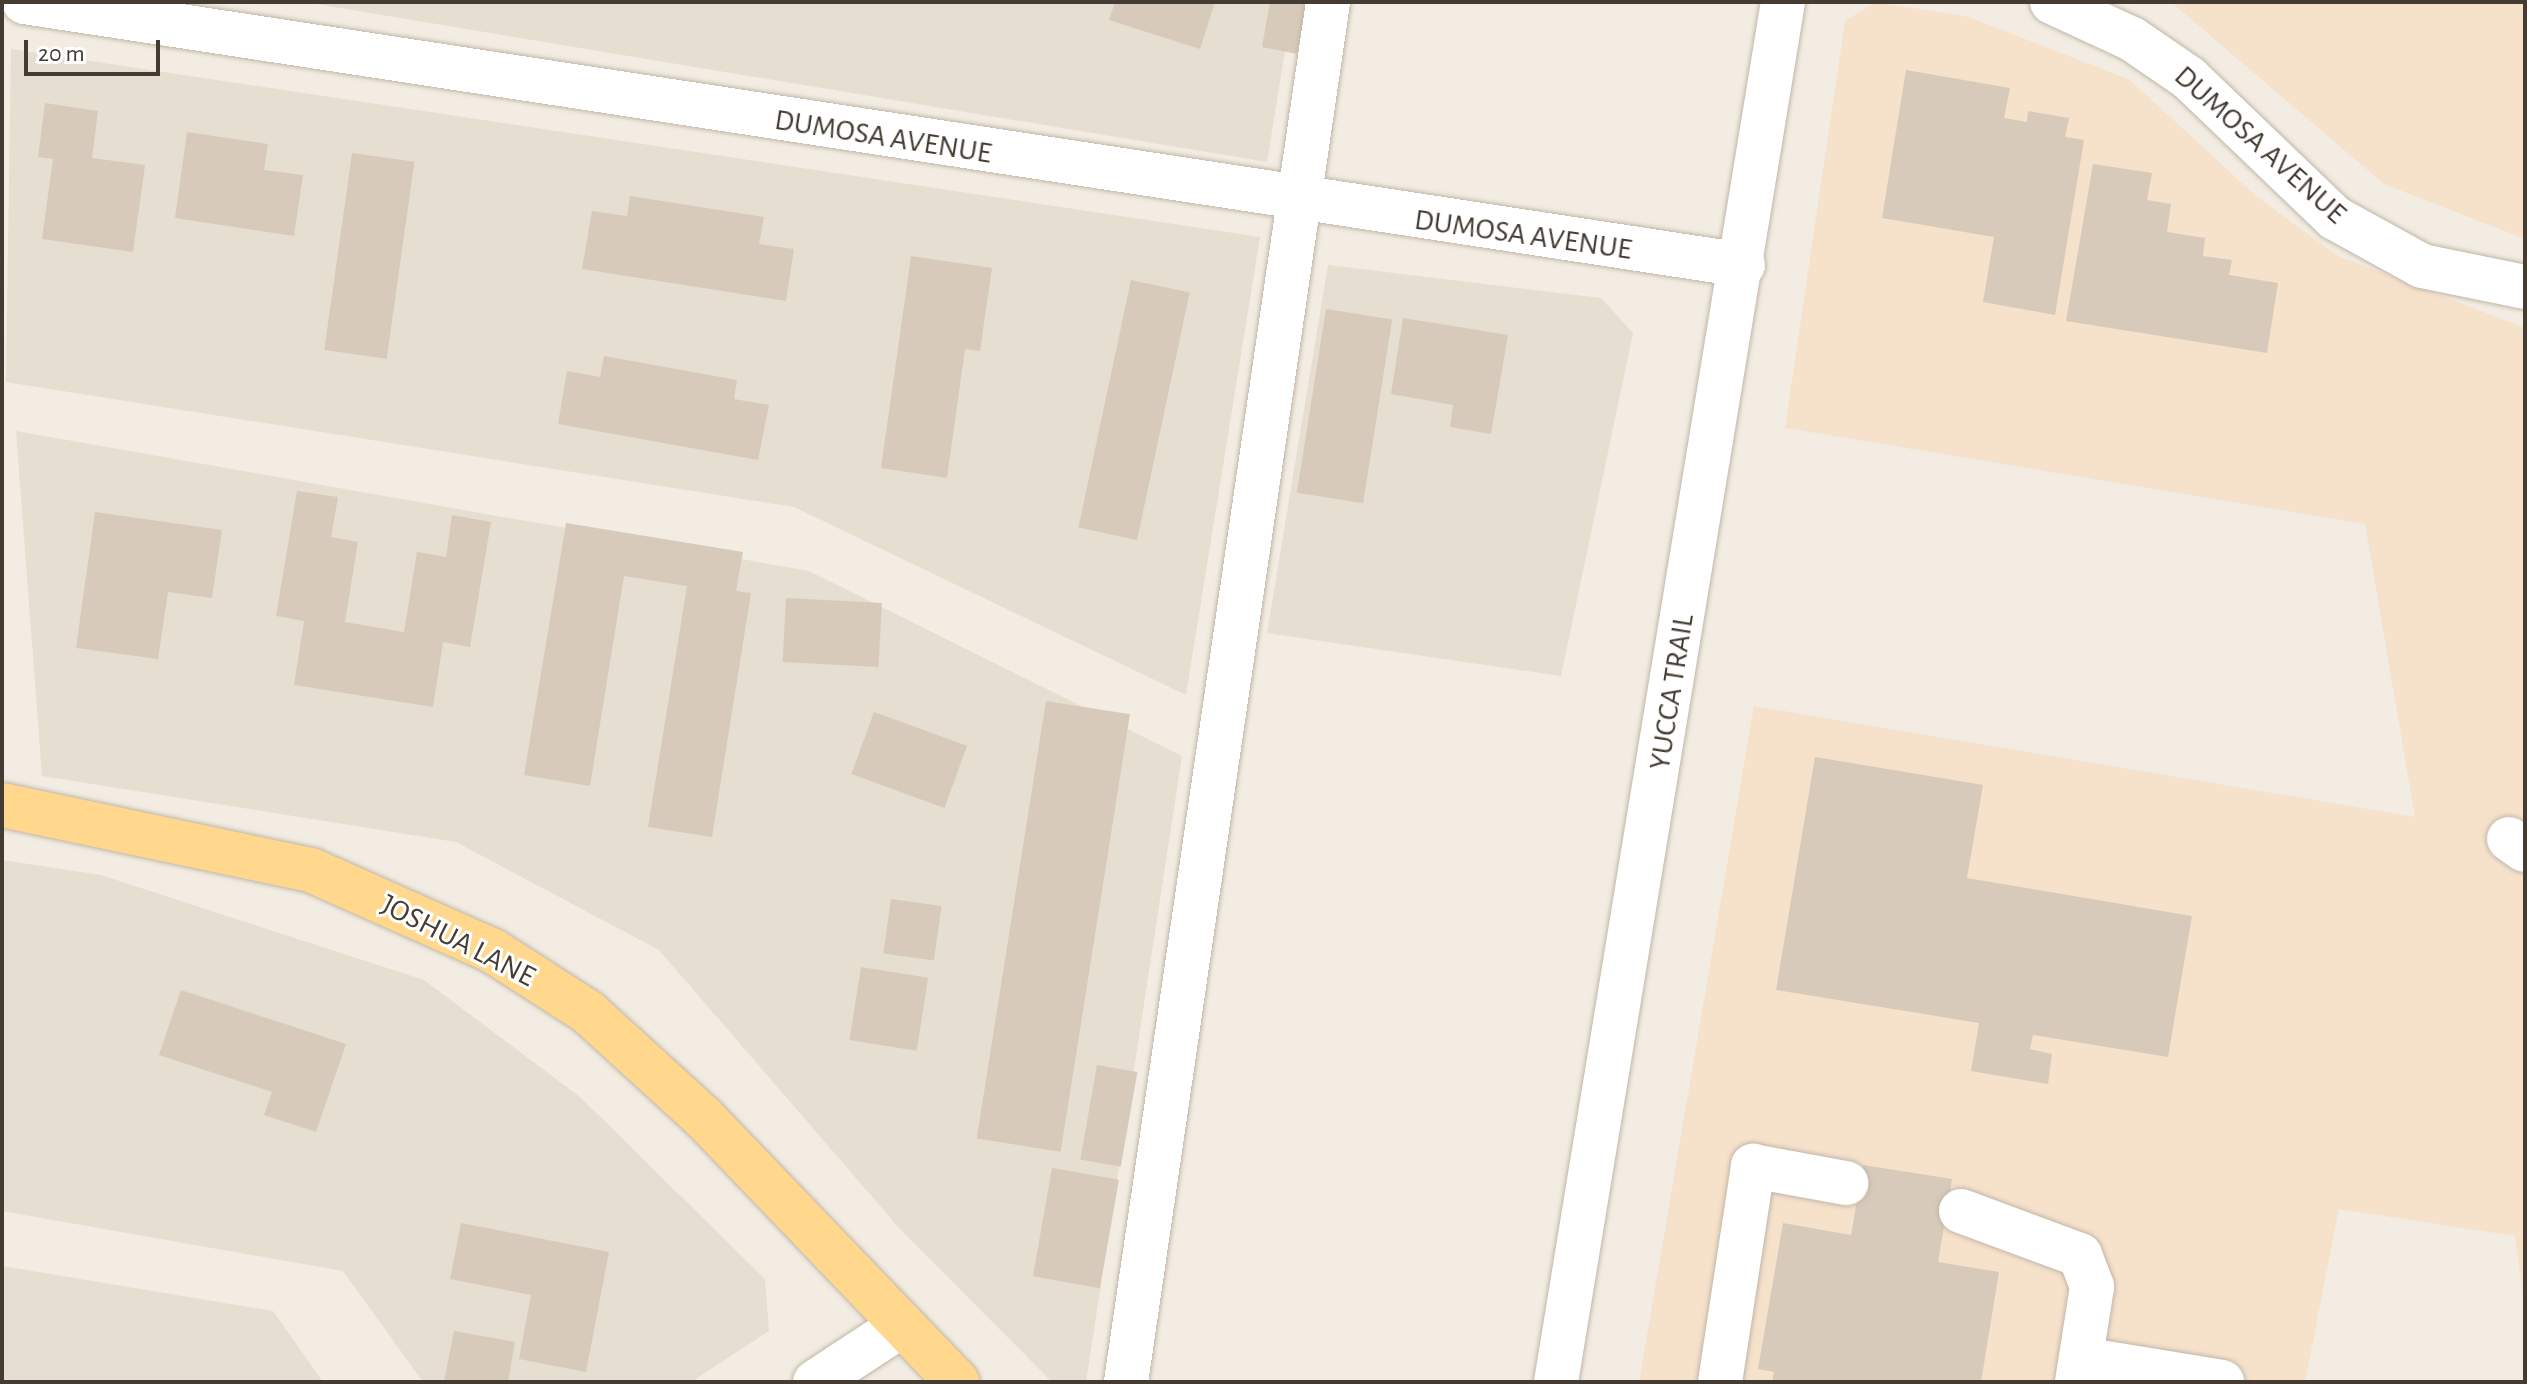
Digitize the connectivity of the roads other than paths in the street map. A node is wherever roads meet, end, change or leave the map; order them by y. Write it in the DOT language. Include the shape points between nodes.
graph roads {
  1 [pos="24,2"];
  2 [pos="1328,2"];
  3 [pos="1783,2"];
  4 [pos="2052,2"];
  5 [pos="1293,202"];
  6 [pos="1743,265"];
  7 [pos="2523,290"];
  8 [pos="2,805"];
  9 [pos="1846,1183"];
  10 [pos="1961,1211"];
  11 [pos="902,1325"];
  12 [pos="2079,1371"];
  13 [pos="815,1382"];
  14 [pos="957,1382"];
  15 [pos="1126,1382"];
  16 [pos="1556,1382"];
  17 [pos="1720,1382"];
  18 [pos="2222,1382"];
  1 -- 5 [label="street, DUMOSA AVENUE"];
  2 -- 5 [label="street"];
  3 -- 6 [label="street, YUCCA TRAIL"];
  4 -- 7 [label="street, DUMOSA AVENUE" via="2132,39 2189,78 2335,218 2422,266"];
  5 -- 6 [label="street, DUMOSA AVENUE"];
  5 -- 15 [label="street"];
  6 -- 16 [label="street, YUCCA TRAIL"];
  8 -- 11 [label="main road, JOSHUA LANE" via="311,870 493,951 588,1012 704,1118"];
  9 -- 17 [label="street" via="1753,1166"];
  10 -- 12 [label="street" via="2080,1255 2092,1287"];
  11 -- 13 [label="street"];
  11 -- 14 [label="main road, JOSHUA LANE"];
  12 -- 18 [label="street"];
}
